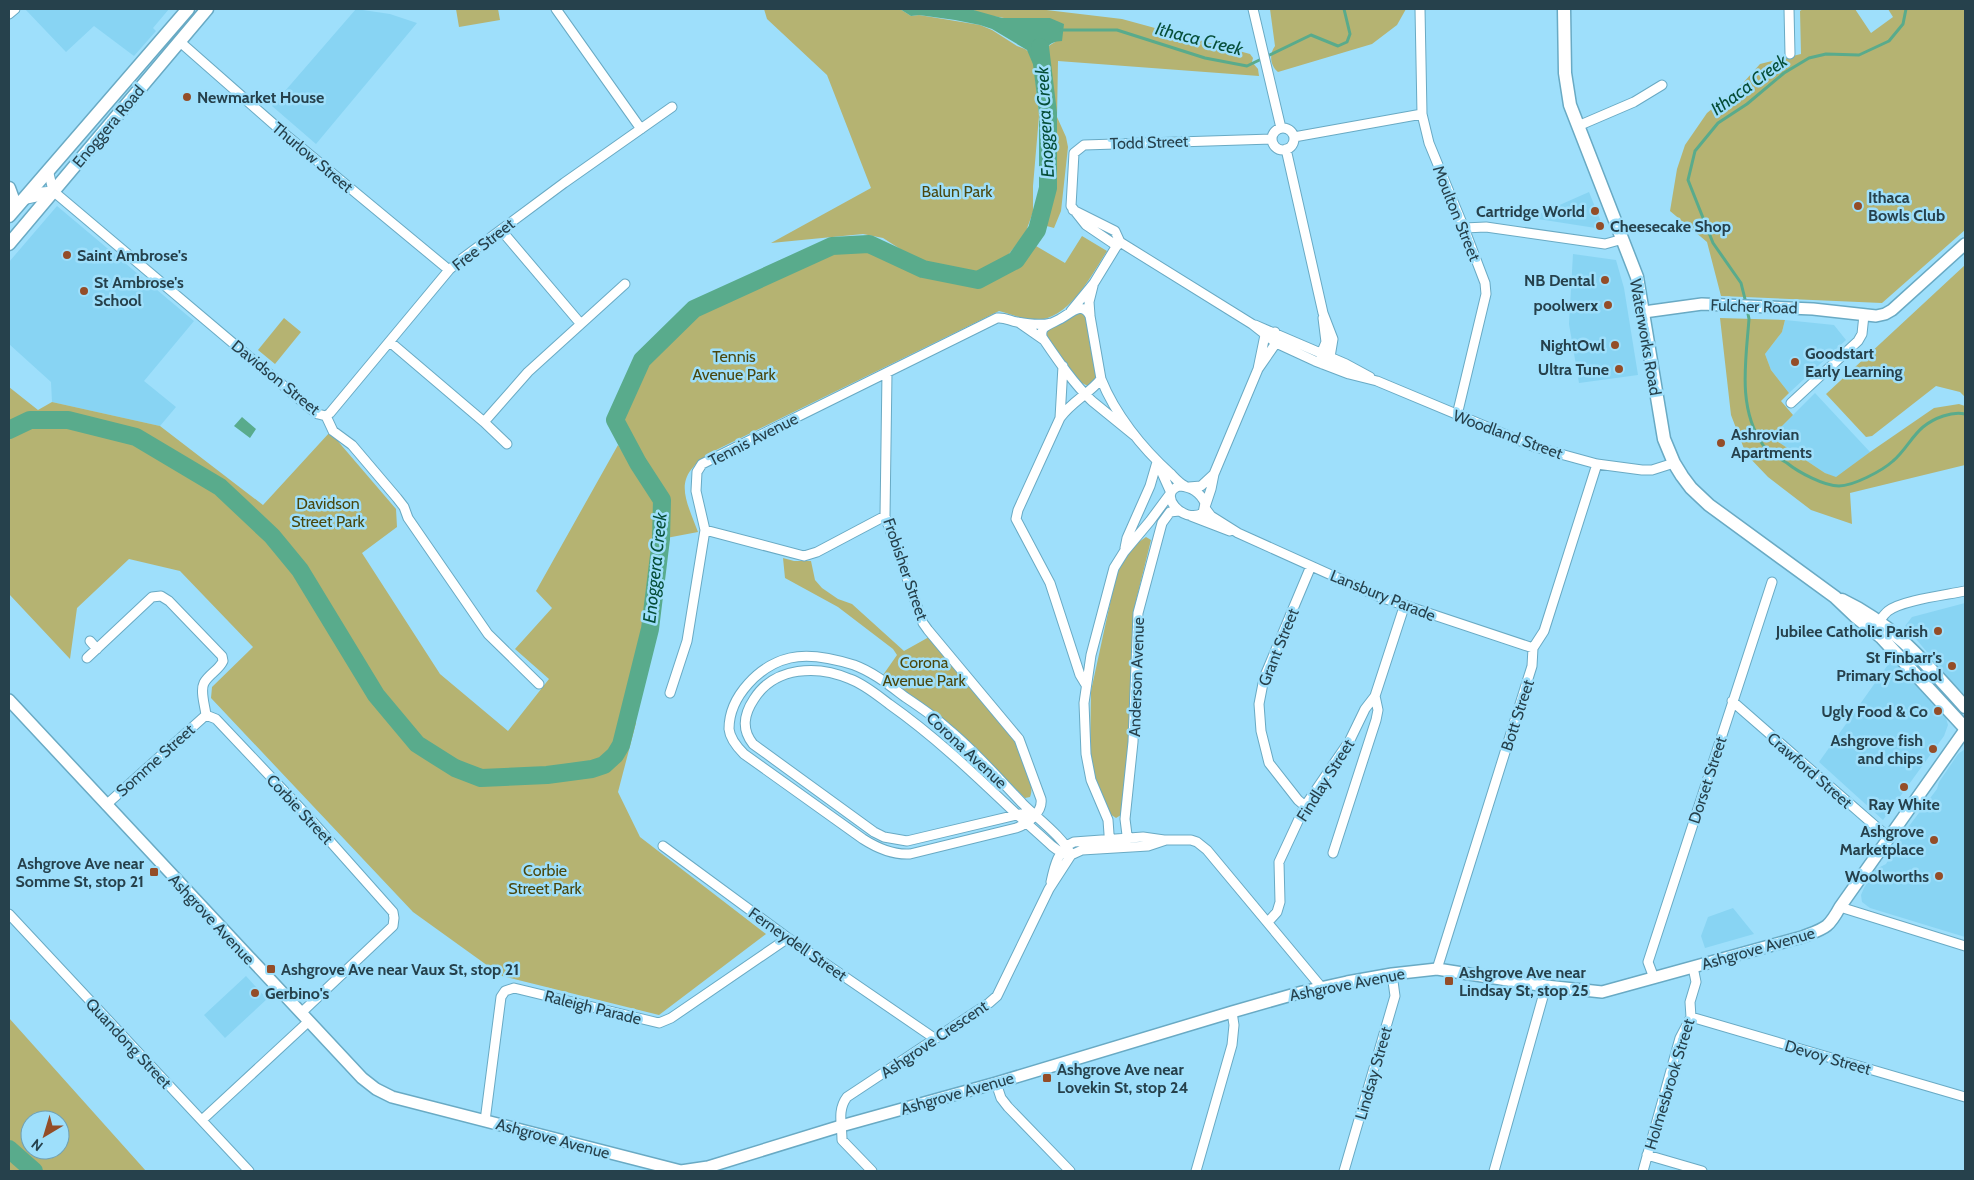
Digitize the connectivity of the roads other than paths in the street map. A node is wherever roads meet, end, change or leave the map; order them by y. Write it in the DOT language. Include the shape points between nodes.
graph roads {
  1 [pos="14,9"];
  2 [pos="188,9"];
  3 [pos="207,9"];
  4 [pos="556,9"];
  5 [pos="1253,9"];
  6 [pos="1420,9"];
  7 [pos="1564,9"];
  8 [pos="1789,9"];
  9 [pos="9,14"];
  10 [pos="179,41"];
  11 [pos="1790,54"];
  12 [pos="1662,85"];
  13 [pos="672,107"];
  14 [pos="1422,114"];
  15 [pos="1578,126"];
  16 [pos="1281,128"];
  17 [pos="641,130"];
  18 [pos="1294,136"];
  19 [pos="1272,138"];
  20 [pos="1286,149"];
  21 [pos="48,169"];
  22 [pos="9,188"];
  23 [pos="54,191"];
  24 [pos="1071,198"];
  25 [pos="16,207"];
  26 [pos="1464,228"];
  27 [pos="501,230"];
  28 [pos="1623,238"];
  29 [pos="9,244"];
  30 [pos="1118,244"];
  31 [pos="1965,244"];
  32 [pos="449,270"];
  33 [pos="1094,283"];
  34 [pos="624,284"];
  35 [pos="1644,312"];
  36 [pos="1069,313"];
  37 [pos="1864,315"];
  38 [pos="1090,316"];
  39 [pos="1018,322"];
  40 [pos="1051,323"];
  41 [pos="580,324"];
  42 [pos="1252,324"];
  43 [pos="1275,332"];
  44 [pos="1264,336"];
  45 [pos="1045,341"];
  46 [pos="390,342"];
  47 [pos="1276,343"];
  48 [pos="1326,355"];
  49 [pos="1322,364"];
  50 [pos="1063,365"];
  51 [pos="1258,369"];
  52 [pos="887,372"];
  53 [pos="1101,379"];
  54 [pos="1376,382"];
  55 [pos="1086,395"];
  56 [pos="1791,404"];
  57 [pos="1457,415"];
  58 [pos="326,416"];
  59 [pos="1060,418"];
  60 [pos="484,422"];
  61 [pos="1135,436"];
  62 [pos="507,444"];
  63 [pos="1157,462"];
  64 [pos="1674,463"];
  65 [pos="1597,464"];
  66 [pos="1214,474"];
  67 [pos="1187,487"];
  68 [pos="1170,493"];
  69 [pos="1205,508"];
  70 [pos="1183,513"];
  71 [pos="885,516"];
  72 [pos="705,530"];
  73 [pos="1142,530"];
  74 [pos="1238,533"];
  75 [pos="1157,540"];
  76 [pos="1125,550"];
  77 [pos="1311,566"];
  78 [pos="1772,582"];
  79 [pos="1965,591"];
  80 [pos="1404,606"];
  81 [pos="1877,626"];
  82 [pos="90,641"];
  83 [pos="1071,644"];
  84 [pos="1532,648"];
  85 [pos="97,649"];
  86 [pos="1091,655"];
  87 [pos="87,658"];
  88 [pos="539,684"];
  89 [pos="1086,685"];
  90 [pos="670,693"];
  91 [pos="1376,696"];
  92 [pos="9,700"];
  93 [pos="1732,701"];
  94 [pos="1965,708"];
  95 [pos="206,715"];
  96 [pos="1965,729"];
  97 [pos="760,750"];
  98 [pos="754,761"];
  99 [pos="106,804"];
  100 [pos="1305,806"];
  101 [pos="1017,814"];
  102 [pos="1106,814"];
  103 [pos="1034,815"];
  104 [pos="1126,816"];
  105 [pos="1027,823"];
  106 [pos="1888,838"];
  107 [pos="1128,843"];
  108 [pos="1110,844"];
  109 [pos="1067,845"];
  110 [pos="663,846"];
  111 [pos="1333,853"];
  112 [pos="1066,854"];
  113 [pos="1840,907"];
  114 [pos="9,914"];
  115 [pos="1268,922"];
  116 [pos="788,938"];
  117 [pos="1965,946"];
  118 [pos="1693,967"];
  119 [pos="1437,969"];
  120 [pos="1392,974"];
  121 [pos="1654,978"];
  122 [pos="1546,986"];
  123 [pos="1322,988"];
  124 [pos="1232,1012"];
  125 [pos="305,1017"];
  126 [pos="1691,1017"];
  127 [pos="934,1038"];
  128 [pos="996,1083"];
  129 [pos="1965,1097"];
  130 [pos="202,1120"];
  131 [pos="485,1121"];
  132 [pos="842,1126"];
  133 [pos="1647,1156"];
  134 [pos="249,1171"];
  135 [pos="872,1171"];
  136 [pos="1070,1171"];
  137 [pos="1196,1171"];
  138 [pos="1344,1171"];
  139 [pos="1494,1171"];
  140 [pos="1643,1171"];
  141 [pos="1702,1171"];
  1 -- 9 [label="street"];
  2 -- 21 [label="main road, Enoggera Road"];
  3 -- 10 [label="main road, Enoggera Road"];
  4 -- 17 [label="street"];
  5 -- 16 [label="street"];
  6 -- 14 [label="street, Moulton Street"];
  7 -- 15 [label="main road, Waterworks Road" via="1565,79"];
  8 -- 11 [label="street"];
  10 -- 23 [label="main road, Enoggera Road"];
  10 -- 32 [label="street, Thurlow Street"];
  12 -- 15 [label="street" via="1634,102"];
  13 -- 17 [label="street, Free Street"];
  14 -- 18 [label="street"];
  14 -- 26 [label="street, Moulton Street" via="1429,142"];
  15 -- 28 [label="main road, Waterworks Road"];
  16 -- 18 [label="street"];
  16 -- 19 [label="street"];
  17 -- 27 [label="street, Free Street"];
  18 -- 20 [label="street" via="1293,144"];
  19 -- 20 [label="street" via="1276,147"];
  19 -- 24 [label="street, Todd Street" via="1083,145 1074,153"];
  20 -- 48 [label="street" via="1323,313"];
  21 -- 23 [label="street"];
  21 -- 25 [label="main road, Enoggera Road"];
  22 -- 25 [label="main road"];
  23 -- 25 [label="street" via="42,192"];
  23 -- 29 [label="main road, Enoggera Road"];
  23 -- 58 [label="street, Davidson Street" via="310,408"];
  24 -- 30 [label="street, Woodland Street" via="1073,210 1115,231"];
  26 -- 28 [label="street" via="1486,227 1605,244"];
  26 -- 57 [label="street, Moulton Street" via="1485,283 1486,294"];
  27 -- 32 [label="street, Free Street"];
  27 -- 41 [label="street"];
  28 -- 35 [label="main road, Waterworks Road" via="1637,277"];
  30 -- 33 [label="street"];
  30 -- 42 [label="street, Woodland Street"];
  31 -- 37 [label="main road, Fulcher Road" via="1892,310 1880,315"];
  32 -- 46 [label="street, Free Street"];
  33 -- 36 [label="street"];
  33 -- 38 [label="street"];
  34 -- 41 [label="street"];
  35 -- 37 [label="main road, Fulcher Road" via="1692,305 1725,305 1813,308"];
  35 -- 64 [label="main road, Waterworks Road" via="1661,425"];
  36 -- 38 [label="street" via="1081,308"];
  36 -- 40 [label="street"];
  37 -- 56 [label="street" via="1858,341"];
  38 -- 53 [label="street"];
  39 -- 40 [label="street, Tennis Avenue"];
  39 -- 45 [label="street, Tennis Avenue"];
  39 -- 52 [label="street, Tennis Avenue" via="997,318"];
  40 -- 45 [label="street" via="1042,332"];
  41 -- 60 [label="street" via="528,372"];
  42 -- 43 [label="street, Woodland Street"];
  42 -- 44 [label="street, Woodland Street"];
  43 -- 44 [label="street"];
  43 -- 47 [label="street"];
  43 -- 48 [label="street, Woodland Street"];
  44 -- 47 [label="street, Woodland Street"];
  44 -- 51 [label="street"];
  45 -- 50 [label="street"];
  46 -- 58 [label="street, Free Street"];
  46 -- 60 [label="street"];
  47 -- 49 [label="street, Woodland Street"];
  47 -- 51 [label="street"];
  48 -- 49 [label="street"];
  48 -- 54 [label="street, Woodland Street" via="1350,365"];
  49 -- 54 [label="street, Woodland Street"];
  50 -- 55 [label="street"];
  50 -- 59 [label="street"];
  51 -- 66 [label="street"];
  52 -- 71 [label="street, Frobisher Street"];
  52 -- 72 [label="street, Tennis Avenue" via="702,464 697,472 696,491"];
  53 -- 55 [label="street"];
  53 -- 61 [label="street"];
  54 -- 57 [label="street, Woodland Street"];
  55 -- 59 [label="street"];
  55 -- 61 [label="street"];
  57 -- 65 [label="street, Woodland Street" via="1535,447"];
  58 -- 88 [label="street, Davidson Street" via="333,431 352,445 404,507 408,518 488,634"];
  59 -- 83 [label="street" via="1016,519 1050,583"];
  60 -- 62 [label="street"];
  61 -- 63 [label="street"];
  63 -- 67 [label="street"];
  63 -- 68 [label="street"];
  63 -- 76 [label="street"];
  64 -- 65 [label="street, Woodland Street" via="1648,470"];
  64 -- 81 [label="main road, Waterworks Road" via="1686,482 1709,505 1835,597 1861,609"];
  65 -- 84 [label="street, Bott Street" via="1544,631"];
  66 -- 67 [label="street" via="1201,486"];
  66 -- 69 [label="street"];
  67 -- 68 [label="street" via="1175,488"];
  67 -- 69 [label="street" via="1202,497"];
  68 -- 70 [label="street" via="1173,505"];
  68 -- 73 [label="street"];
  69 -- 70 [label="street" via="1197,516"];
  69 -- 74 [label="street, Lansbury Parade" via="1211,516"];
  70 -- 74 [label="street, Lansbury Parade"];
  70 -- 75 [label="street, Anderson Avenue" via="1171,512 1165,518"];
  71 -- 72 [label="street" via="804,556"];
  71 -- 103 [label="street, Frobisher Street" via="924,623 1019,739 1042,802"];
  72 -- 90 [label="street, Tennis Avenue" via="687,641"];
  73 -- 75 [label="street" via="1152,530"];
  73 -- 76 [label="street"];
  74 -- 77 [label="street, Lansbury Parade"];
  75 -- 104 [label="street, Anderson Avenue" via="1138,610 1133,742"];
  76 -- 86 [label="street" via="1112,574"];
  77 -- 80 [label="street, Lansbury Parade"];
  77 -- 100 [label="street, Grant Street" via="1264,678 1259,704 1261,732 1269,763"];
  78 -- 93 [label="street, Dorset Street"];
  79 -- 81 [label="street" via="1898,606 1888,611"];
  80 -- 84 [label="street, Lansbury Parade"];
  80 -- 91 [label="street, Findlay Street"];
  81 -- 94 [label="main road, Waterworks Road" via="1912,648"];
  81 -- 96 [label="main road, Waterworks Road"];
  82 -- 85 [label="street"];
  83 -- 86 [label="street" via="1082,658"];
  83 -- 89 [label="street"];
  84 -- 119 [label="street, Bott Street" via="1532,666"];
  85 -- 87 [label="street, Somme Street"];
  85 -- 95 [label="street, Somme Street" via="152,597 161,596 224,661 202,688"];
  86 -- 89 [label="street"];
  89 -- 102 [label="street" via="1084,710 1088,768"];
  91 -- 100 [label="street, Findlay Street"];
  91 -- 111 [label="street, Findlay Street" via="1376,720"];
  92 -- 99 [label="main road, Ashgrove Avenue"];
  93 -- 106 [label="street, Crawford Street"];
  93 -- 121 [label="street, Dorset Street" via="1648,962"];
  95 -- 99 [label="street, Somme Street"];
  95 -- 125 [label="street, Corbie Street" via="223,726 391,908 393,926"];
  96 -- 106 [label="main road, Ashgrove Avenue"];
  97 -- 98 [label="street"];
  97 -- 101 [label="street, Corona Avenue" via="884,837 911,840"];
  97 -- 101 [label="street, Corona Avenue" via="748,738 744,724 753,701 764,688 790,672 834,673 865,687 932,736"];
  98 -- 103 [label="street, Corona Avenue" via="736,746 729,729 744,690 765,669 789,658 834,660 871,673 937,719"];
  98 -- 105 [label="street, Corona Avenue" via="863,839 896,853 910,854"];
  99 -- 125 [label="main road, Ashgrove Avenue"];
  100 -- 115 [label="street, Findlay Street" via="1279,862 1280,902 1277,912"];
  101 -- 103 [label="street"];
  101 -- 105 [label="street, Corona Avenue"];
  102 -- 104 [label="street" via="1116,821"];
  102 -- 108 [label="street"];
  103 -- 105 [label="street"];
  103 -- 109 [label="street, Corona Avenue"];
  104 -- 107 [label="street, Anderson Avenue"];
  105 -- 112 [label="street, Corona Avenue"];
  106 -- 113 [label="main road, Ashgrove Avenue"];
  107 -- 108 [label="street"];
  107 -- 115 [label="street" via="1148,846 1166,840 1191,840 1202,846"];
  108 -- 109 [label="street" via="1075,841"];
  108 -- 112 [label="street"];
  109 -- 112 [label="street, Ashgrove Crescent"];
  110 -- 116 [label="street, Ferneydell Street"];
  112 -- 127 [label="street, Ashgrove Crescent" via="1055,866 1050,889 997,996"];
  113 -- 117 [label="street"];
  113 -- 118 [label="main road, Ashgrove Avenue" via="1826,928"];
  114 -- 130 [label="street, Quandong Street"];
  115 -- 123 [label="street"];
  116 -- 127 [label="street, Ferneydell Street"];
  116 -- 131 [label="street, Raleigh Parade" via="671,1018 658,1023 514,988 505,991 501,997"];
  118 -- 121 [label="main road, Ashgrove Avenue"];
  118 -- 126 [label="street, Holmesbrook Street" via="1696,982 1690,1002"];
  119 -- 120 [label="main road, Ashgrove Avenue"];
  119 -- 122 [label="main road, Ashgrove Avenue"];
  120 -- 123 [label="main road, Ashgrove Avenue"];
  120 -- 138 [label="street, Lindsay Street" via="1395,996"];
  121 -- 122 [label="main road, Ashgrove Avenue" via="1602,992"];
  122 -- 139 [label="street"];
  123 -- 124 [label="main road, Ashgrove Avenue"];
  124 -- 128 [label="main road, Ashgrove Avenue"];
  124 -- 137 [label="street" via="1232,1045"];
  125 -- 130 [label="street"];
  125 -- 131 [label="main road, Ashgrove Avenue" via="362,1078 376,1088 392,1097"];
  126 -- 129 [label="street, Devoy Street"];
  126 -- 133 [label="street, Holmesbrook Street" via="1680,1038"];
  127 -- 132 [label="street, Ashgrove Crescent" via="847,1097 840,1110"];
  128 -- 132 [label="main road, Ashgrove Avenue"];
  128 -- 136 [label="street" via="1008,1107"];
  130 -- 134 [label="street, Quandong Street"];
  131 -- 132 [label="main road, Ashgrove Avenue" via="681,1171 708,1167"];
  132 -- 135 [label="street" via="842,1140"];
  133 -- 140 [label="street, Holmesbrook Street"];
  133 -- 141 [label="street"];
}
